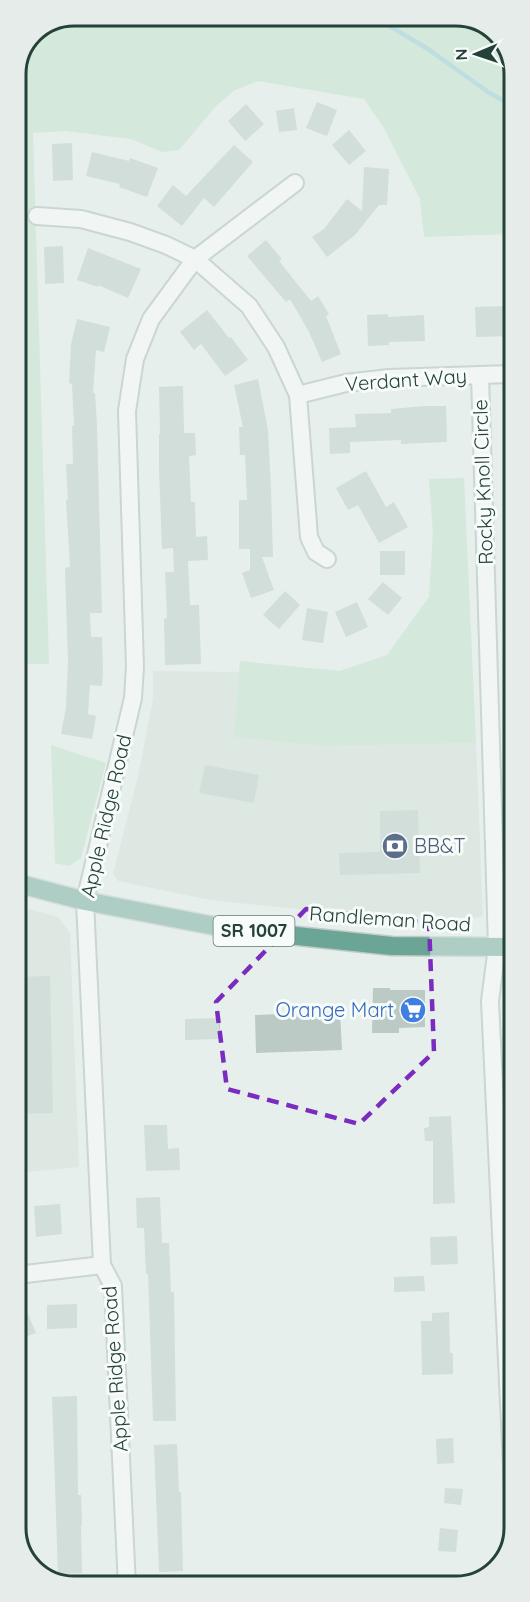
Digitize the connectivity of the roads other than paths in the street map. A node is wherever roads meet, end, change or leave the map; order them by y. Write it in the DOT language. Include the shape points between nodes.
graph roads {
  1 [pos="296,183"];
  2 [pos="37,216"];
  3 [pos="195,259"];
  4 [pos="504,374"];
  5 [pos="480,375"];
  6 [pos="298,395"];
  7 [pos="327,559"];
  8 [pos="26,886"];
  9 [pos="85,902"];
  10 [pos="504,903"];
  11 [pos="504,947"];
  12 [pos="504,954"];
  13 [pos="102,1265"];
  14 [pos="26,1274"];
  15 [pos="504,1297"];
  16 [pos="126,1576"];
  1 -- 3 [label="street, Apple Ridge Road"];
  2 -- 3 [label="street" via="81,219 130,232"];
  3 -- 6 [label="street" via="249,306 276,347"];
  3 -- 9 [label="street, Apple Ridge Road" via="151,319 135,359 127,411 134,698"];
  4 -- 5 [label="street, Rocky Knoll Circle"];
  5 -- 6 [label="street, Verdant Way" via="389,378"];
  5 -- 10 [label="street, Rocky Knoll Circle"];
  6 -- 7 [label="street" via="309,537 316,552"];
  8 -- 9 [label="main road, Randleman Road / SR 1007"];
  9 -- 11 [label="main road, Randleman Road / SR 1007" via="230,929 392,946"];
  9 -- 13 [label="street, Apple Ridge Road"];
  12 -- 15 [label="street, Rocky Knoll Circle" via="490,1001"];
  13 -- 14 [label="street"];
  13 -- 16 [label="street, Apple Ridge Road" via="113,1286"];
}
